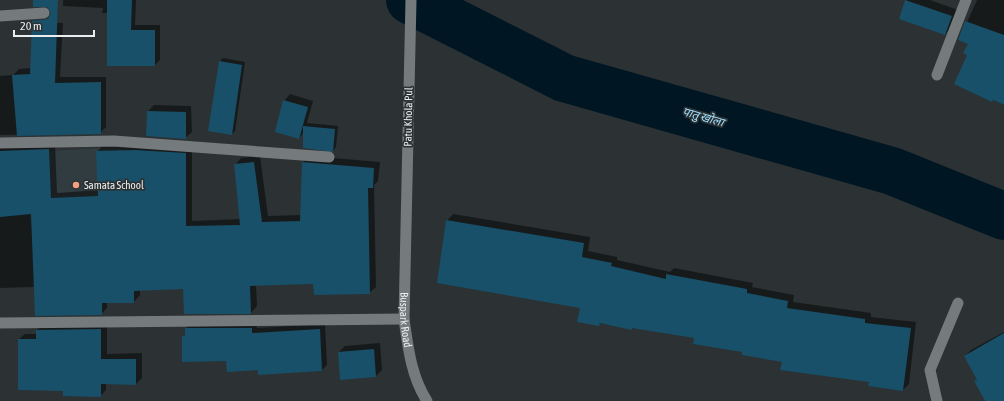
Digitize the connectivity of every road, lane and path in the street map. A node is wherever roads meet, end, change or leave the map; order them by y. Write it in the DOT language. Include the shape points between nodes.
graph roads {
  1 [pos="411,0"];
  2 [pos="966,0"];
  3 [pos="44,13"];
  4 [pos="0,16"];
  5 [pos="937,75"];
  6 [pos="0,143"];
  7 [pos="329,157"];
  8 [pos="406,234"];
  9 [pos="958,303"];
  10 [pos="404,319"];
  11 [pos="0,323"];
  12 [pos="427,401"];
  13 [pos="936,401"];
  1 -- 8 [label="street, Patu Khola Pul"];
  2 -- 5 [label="street"];
  3 -- 4 [label="street"];
  6 -- 7 [label="street" via="114,141"];
  8 -- 10 [label="street, Buspark Road"];
  9 -- 13 [label="street" via="930,370"];
  10 -- 11 [label="street"];
  10 -- 12 [label="street, Buspark Road" via="410,359"];
}
